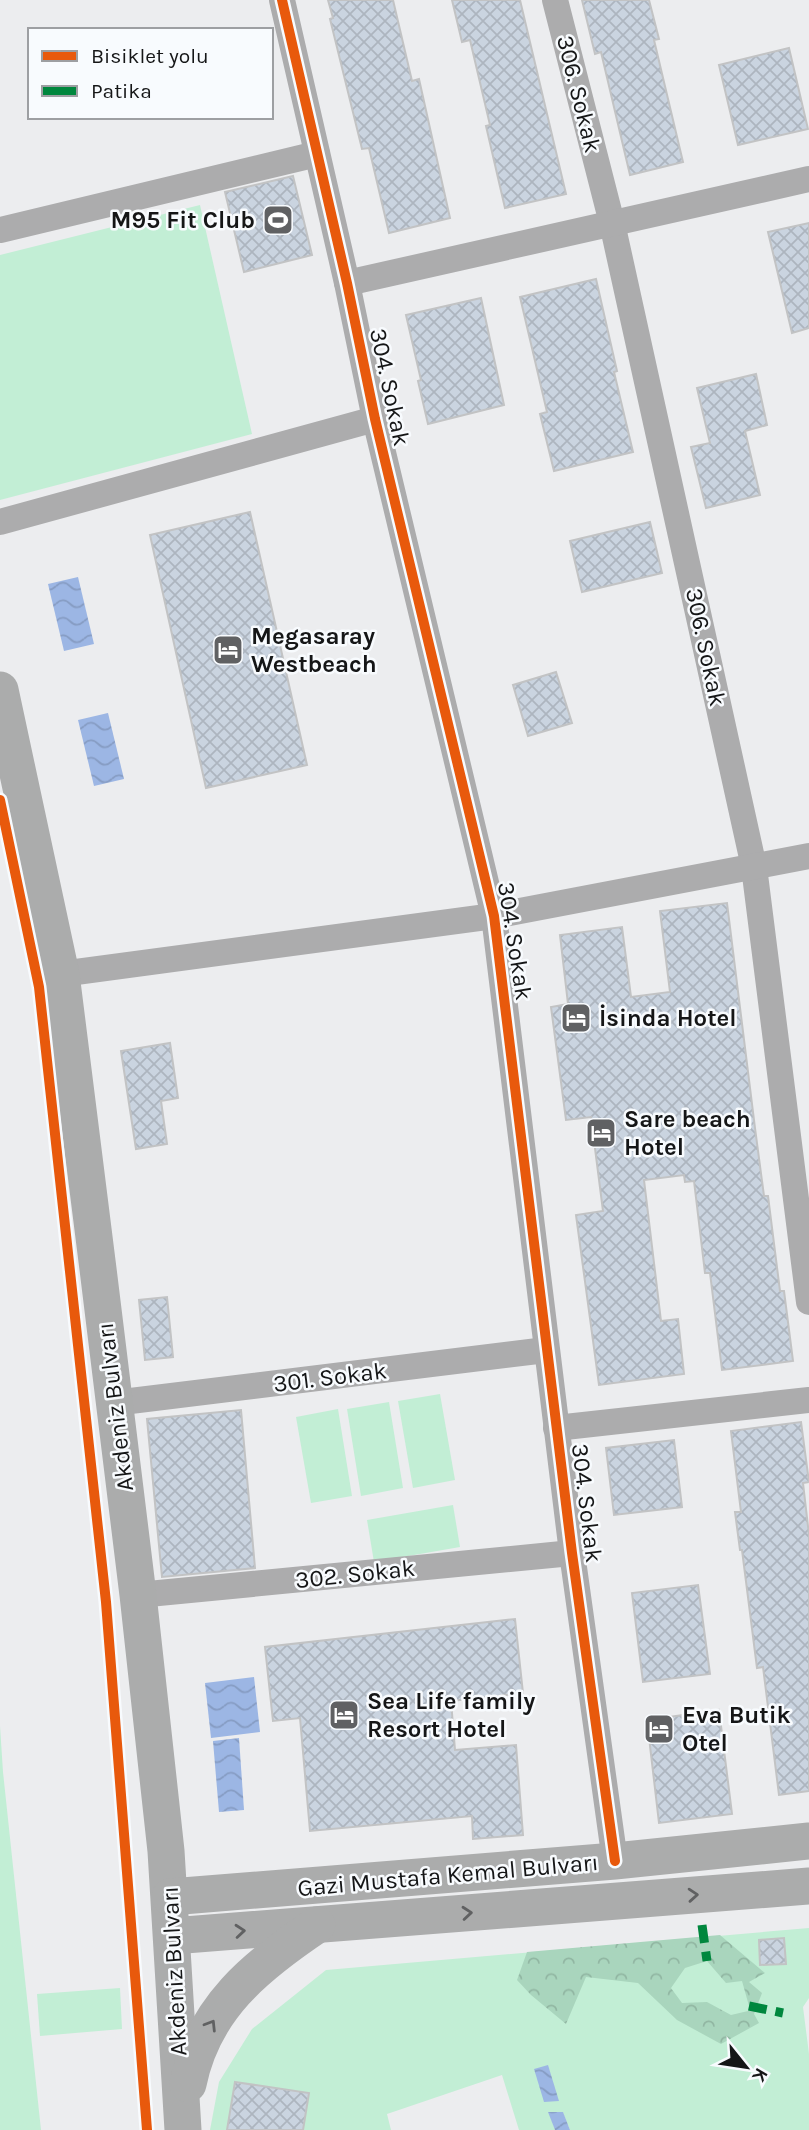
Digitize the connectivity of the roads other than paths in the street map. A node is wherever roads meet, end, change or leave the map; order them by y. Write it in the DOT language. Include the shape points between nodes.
graph roads {
  1 [pos="282,0"];
  2 [pos="555,0"];
  3 [pos="317,154"];
  4 [pos="809,179"];
  5 [pos="612,223"];
  6 [pos="0,230"];
  7 [pos="347,283"];
  8 [pos="375,419"];
  9 [pos="0,522"];
  10 [pos="0,690"];
  11 [pos="809,856"];
  12 [pos="754,867"];
  13 [pos="494,916"];
  14 [pos="61,974"];
  15 [pos="809,1302"];
  16 [pos="546,1350"];
  17 [pos="809,1399"];
  18 [pos="114,1403"];
  19 [pos="556,1428"];
  20 [pos="572,1553"];
  21 [pos="138,1595"];
  22 [pos="809,1841"];
  23 [pos="615,1861"];
  24 [pos="809,1886"];
  25 [pos="170,1897"];
  26 [pos="620,1900"];
  27 [pos="317,1924"];
  28 [pos="172,1936"];
  29 [pos="182,2121"];
  1 -- 3 [label="street, 304. Sokak"];
  2 -- 5 [label="street, 306. Sokak"];
  3 -- 6 [label="street"];
  3 -- 7 [label="street, 304. Sokak"];
  4 -- 5 [label="street"];
  5 -- 7 [label="street"];
  5 -- 12 [label="street, 306. Sokak"];
  7 -- 8 [label="street, 304. Sokak"];
  8 -- 9 [label="street"];
  8 -- 13 [label="street, 304. Sokak"];
  10 -- 14 [label="main road, Akdeniz Bulvarı"];
  11 -- 12 [label="street"];
  12 -- 13 [label="street"];
  12 -- 15 [label="street, 306. Sokak"];
  13 -- 14 [label="street"];
  13 -- 16 [label="street, 304. Sokak"];
  14 -- 18 [label="main road, Akdeniz Bulvarı"];
  16 -- 18 [label="street, 301. Sokak"];
  16 -- 19 [label="street, 304. Sokak"];
  17 -- 19 [label="street"];
  18 -- 21 [label="main road, Akdeniz Bulvarı"];
  19 -- 20 [label="street, 304. Sokak"];
  20 -- 21 [label="street, 302. Sokak"];
  20 -- 23 [label="street, 304. Sokak"];
  21 -- 25 [label="main road, Akdeniz Bulvarı"];
  22 -- 23 [label="main road, Gazi Mustafa Kemal Bulvarı"];
  23 -- 25 [label="main road, Gazi Mustafa Kemal Bulvarı"];
  23 -- 26 [label="main road"];
  26 -- 24 [label="main road, Gazi Mustafa Kemal Bulvarı, one-way"];
  25 -- 28 [label="main road, Akdeniz Bulvarı"];
  27 -- 26 [label="main road, Gazi Mustafa Kemal Bulvarı, one-way"];
  28 -- 27 [label="main road, Gazi Mustafa Kemal Bulvarı, one-way"];
  29 -- 27 [label="main road, one-way" via="192,2062 207,2029 248,1976"];
  28 -- 29 [label="main road, Akdeniz Bulvarı"];
}
